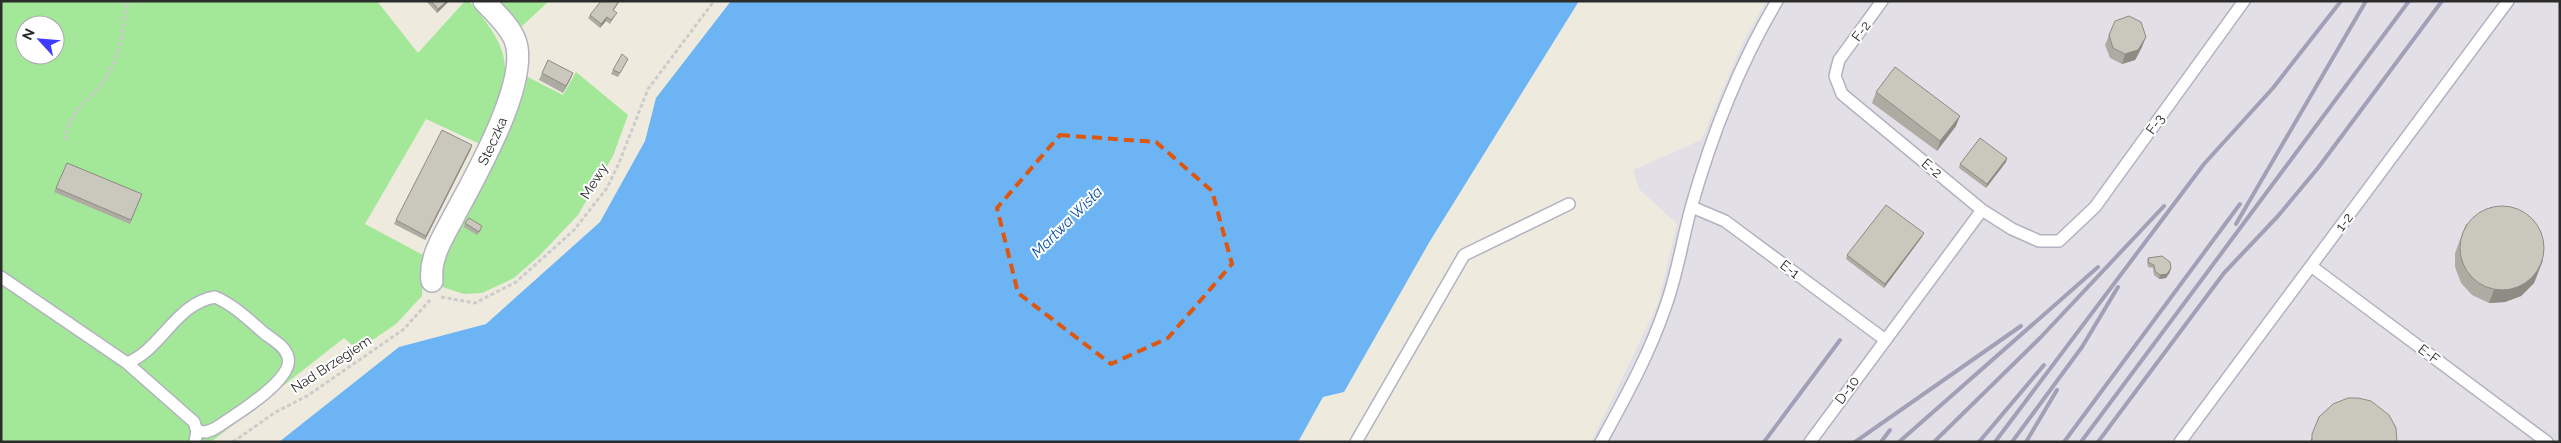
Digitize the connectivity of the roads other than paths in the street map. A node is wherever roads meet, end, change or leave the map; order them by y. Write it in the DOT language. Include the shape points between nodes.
graph roads {
  1 [pos="484,1"];
  2 [pos="1777,1"];
  3 [pos="1882,1"];
  4 [pos="2244,1"];
  5 [pos="2508,1"];
  6 [pos="1839,60"];
  7 [pos="1569,204"];
  8 [pos="1692,207"];
  9 [pos="1982,210"];
  10 [pos="2059,241"];
  11 [pos="2311,266"];
  12 [pos="1,277"];
  13 [pos="433,288"];
  14 [pos="1884,339"];
  15 [pos="127,364"];
  16 [pos="196,436"];
  17 [pos="1356,442"];
  18 [pos="1601,442"];
  19 [pos="1810,442"];
  20 [pos="2180,442"];
  21 [pos="2547,442"];
  1 -- 13 [label="street, Steczka" via="515,40 518,59 488,151 437,248 430,270"];
  2 -- 8 [label="lane" via="1742,69 1714,135"];
  3 -- 6 [label="lane, F-2"];
  4 -- 10 [label="lane, F-3" via="2095,207"];
  5 -- 11 [label="lane, 1-2"];
  6 -- 9 [label="lane, E-2" via="1835,76 1842,94"];
  7 -- 17 [label="lane" via="1464,255"];
  8 -- 14 [label="lane, E-1" via="1725,221"];
  8 -- 18 [label="lane" via="1666,307 1642,366"];
  9 -- 10 [label="lane, E-2" via="2039,241"];
  9 -- 14 [label="lane, D-10"];
  11 -- 20 [label="lane, 1-2"];
  11 -- 21 [label="lane, E-F"];
  12 -- 15 [label="lane"];
  14 -- 19 [label="lane, D-10"];
  15 -- 16 [label="lane" via="194,422"];
  15 -- 16 [label="lane" via="140,358 194,303 214,298 236,310 285,349 289,358 286,371 278,382 214,429"];
}
